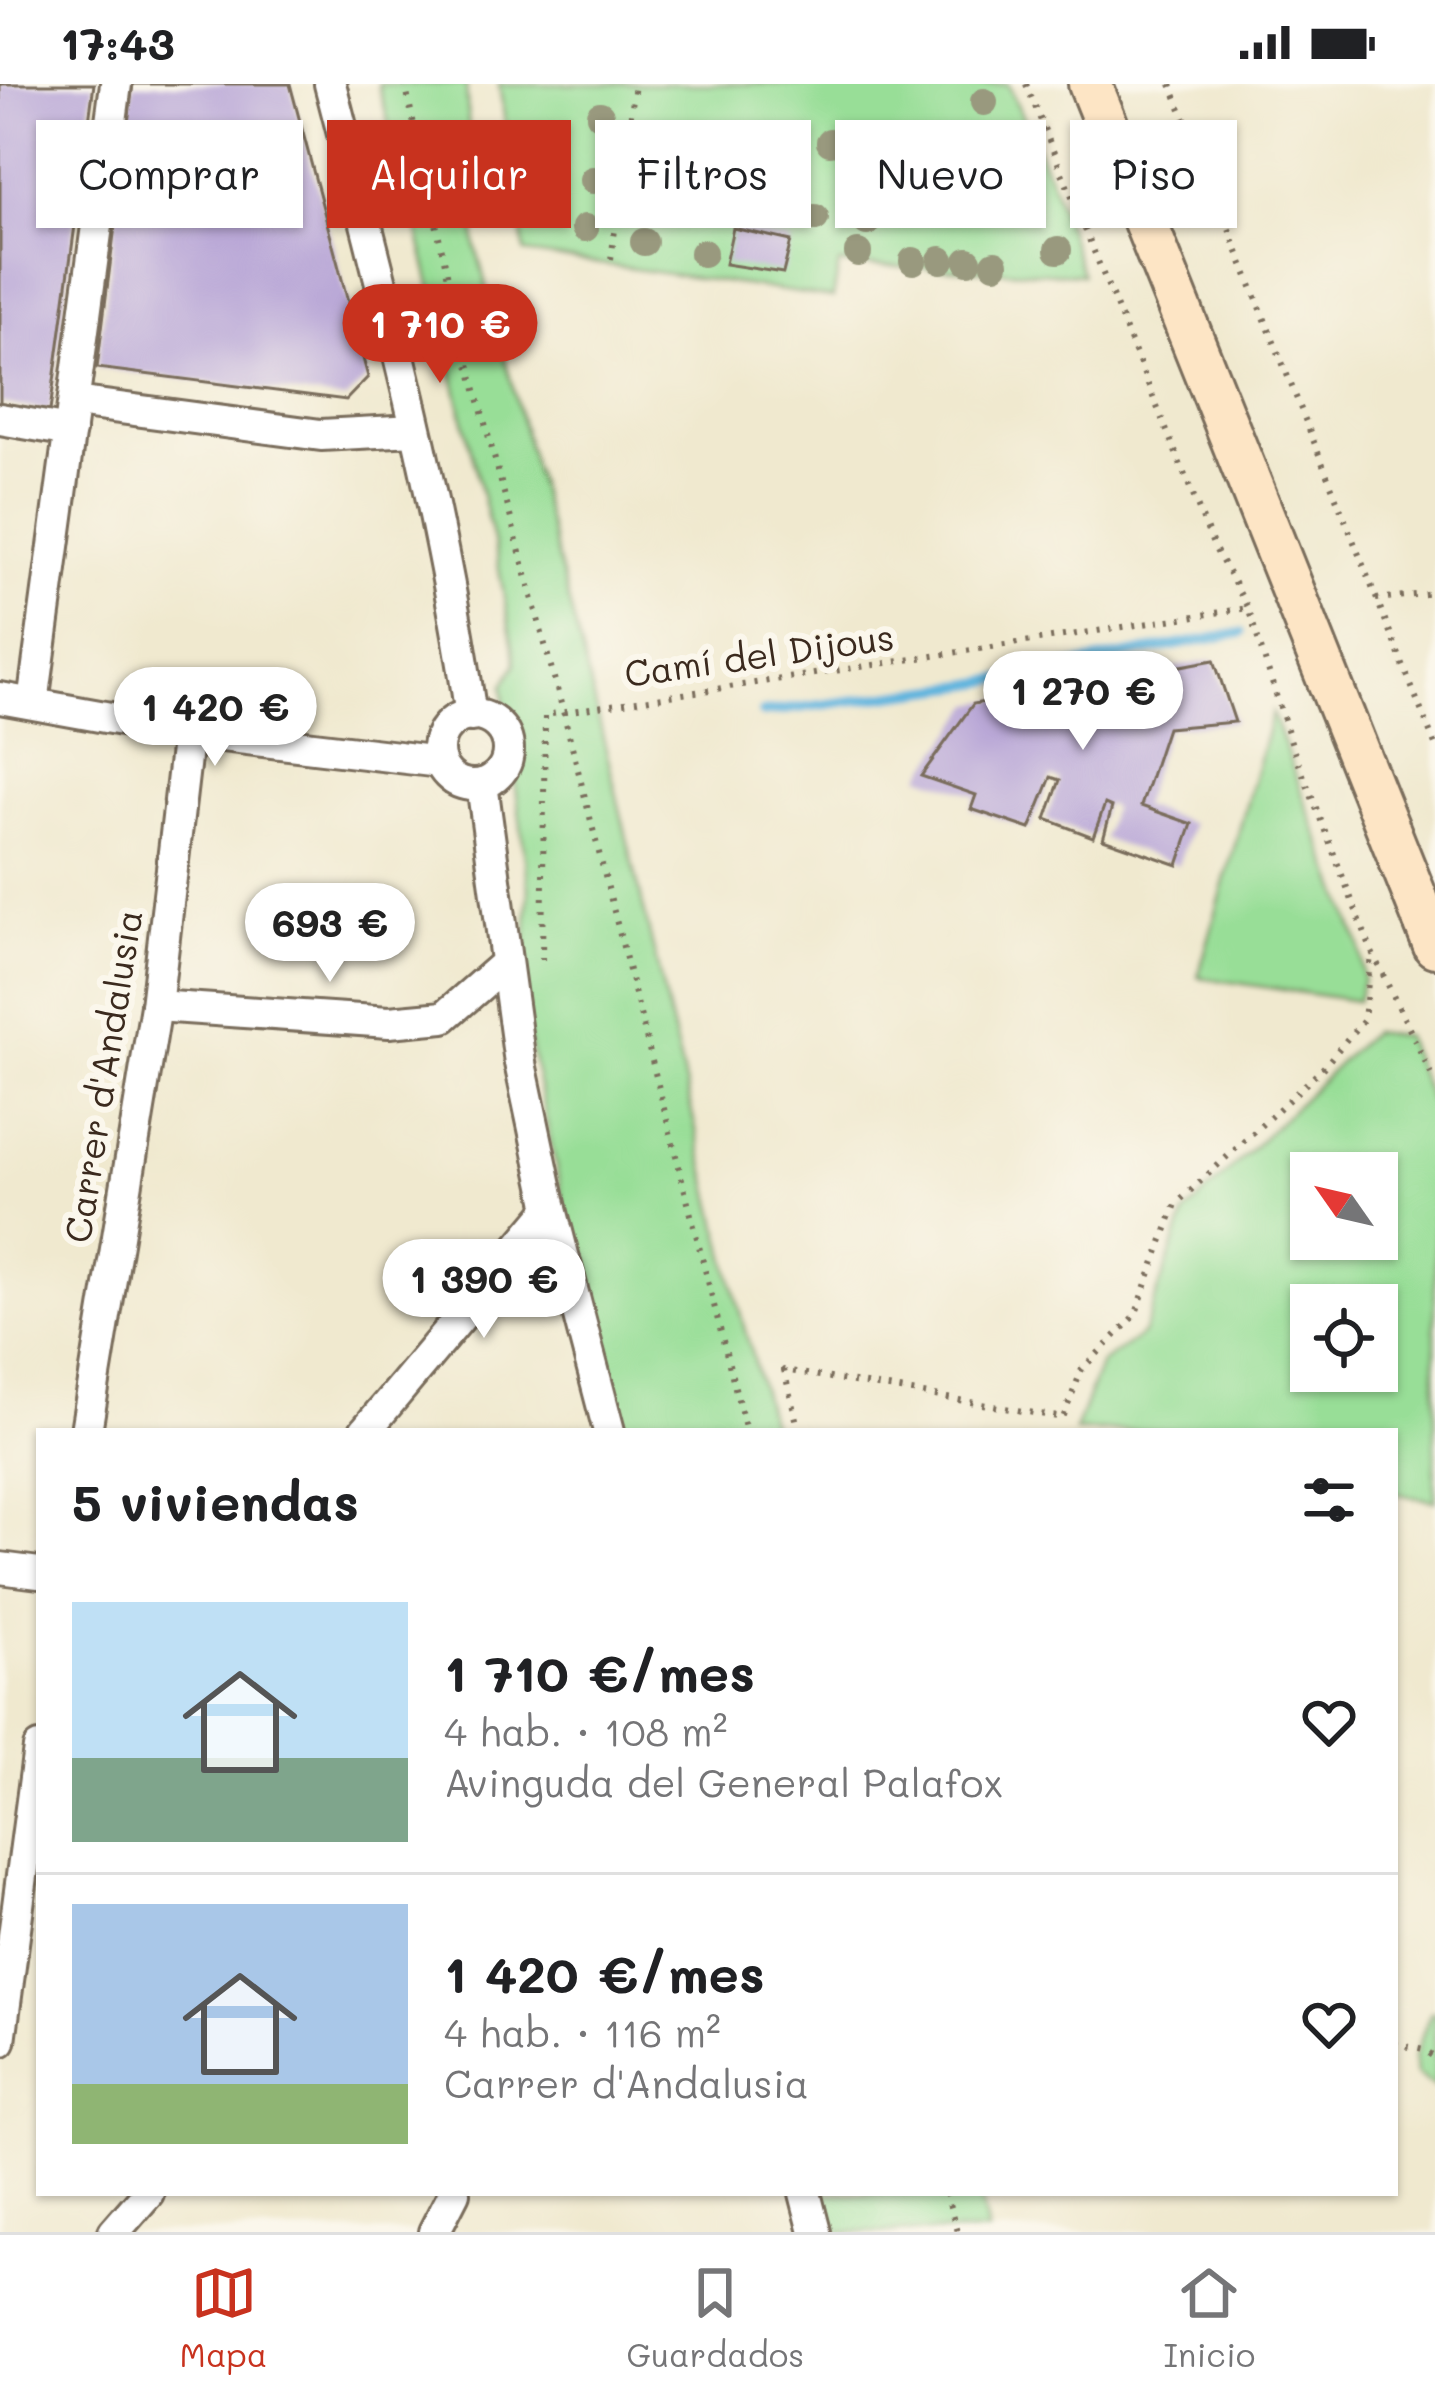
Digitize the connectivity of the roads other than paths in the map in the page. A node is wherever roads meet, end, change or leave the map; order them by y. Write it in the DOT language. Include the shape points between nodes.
graph roads {
  1 [pos="116,84"];
  2 [pos="330,84"];
  3 [pos="1090,84"];
  4 [pos="72,417"];
  5 [pos="0,419"];
  6 [pos="416,430"];
  7 [pos="0,698"];
  8 [pos="33,703"];
  9 [pos="471,716"];
  10 [pos="188,732"];
  11 [pos="440,762"];
  12 [pos="482,784"];
  13 [pos="1435,946"];
  14 [pos="506,963"];
  15 [pos="156,1006"];
  16 [pos="551,1209"];
  17 [pos="86,1428"];
  18 [pos="368,1428"];
  19 [pos="608,1428"];
  20 [pos="0,1568"];
  21 [pos="36,1573"];
  22 [pos="36,1771"];
  23 [pos="0,2041"];
  24 [pos="145,2196"];
  25 [pos="452,2196"];
  26 [pos="806,2196"];
  27 [pos="114,2232"];
  28 [pos="434,2232"];
  29 [pos="815,2232"];
  1 -- 4 [label="street"];
  2 -- 6 [label="street"];
  3 -- 13 [label="main road"];
  4 -- 5 [label="street"];
  4 -- 6 [label="street" via="321,435"];
  4 -- 8 [label="street"];
  6 -- 9 [label="street"];
  7 -- 8 [label="street"];
  8 -- 10 [label="street"];
  9 -- 11 [label="street" via="444,731"];
  9 -- 12 [label="street" via="489,719 507,740 503,767"];
  10 -- 11 [label="street"];
  10 -- 15 [label="street, Carrer d'Andalusia"];
  11 -- 12 [label="street" via="456,781"];
  12 -- 14 [label="street"];
  14 -- 15 [label="street" via="444,1017 389,1022"];
  14 -- 16 [label="street"];
  15 -- 17 [label="street, Carrer d'Andalusia"];
  16 -- 18 [label="street"];
  16 -- 19 [label="street"];
  20 -- 21 [label="street"];
  22 -- 23 [label="street"];
  24 -- 27 [label="street"];
  25 -- 28 [label="street"];
  26 -- 29 [label="street"];
}
